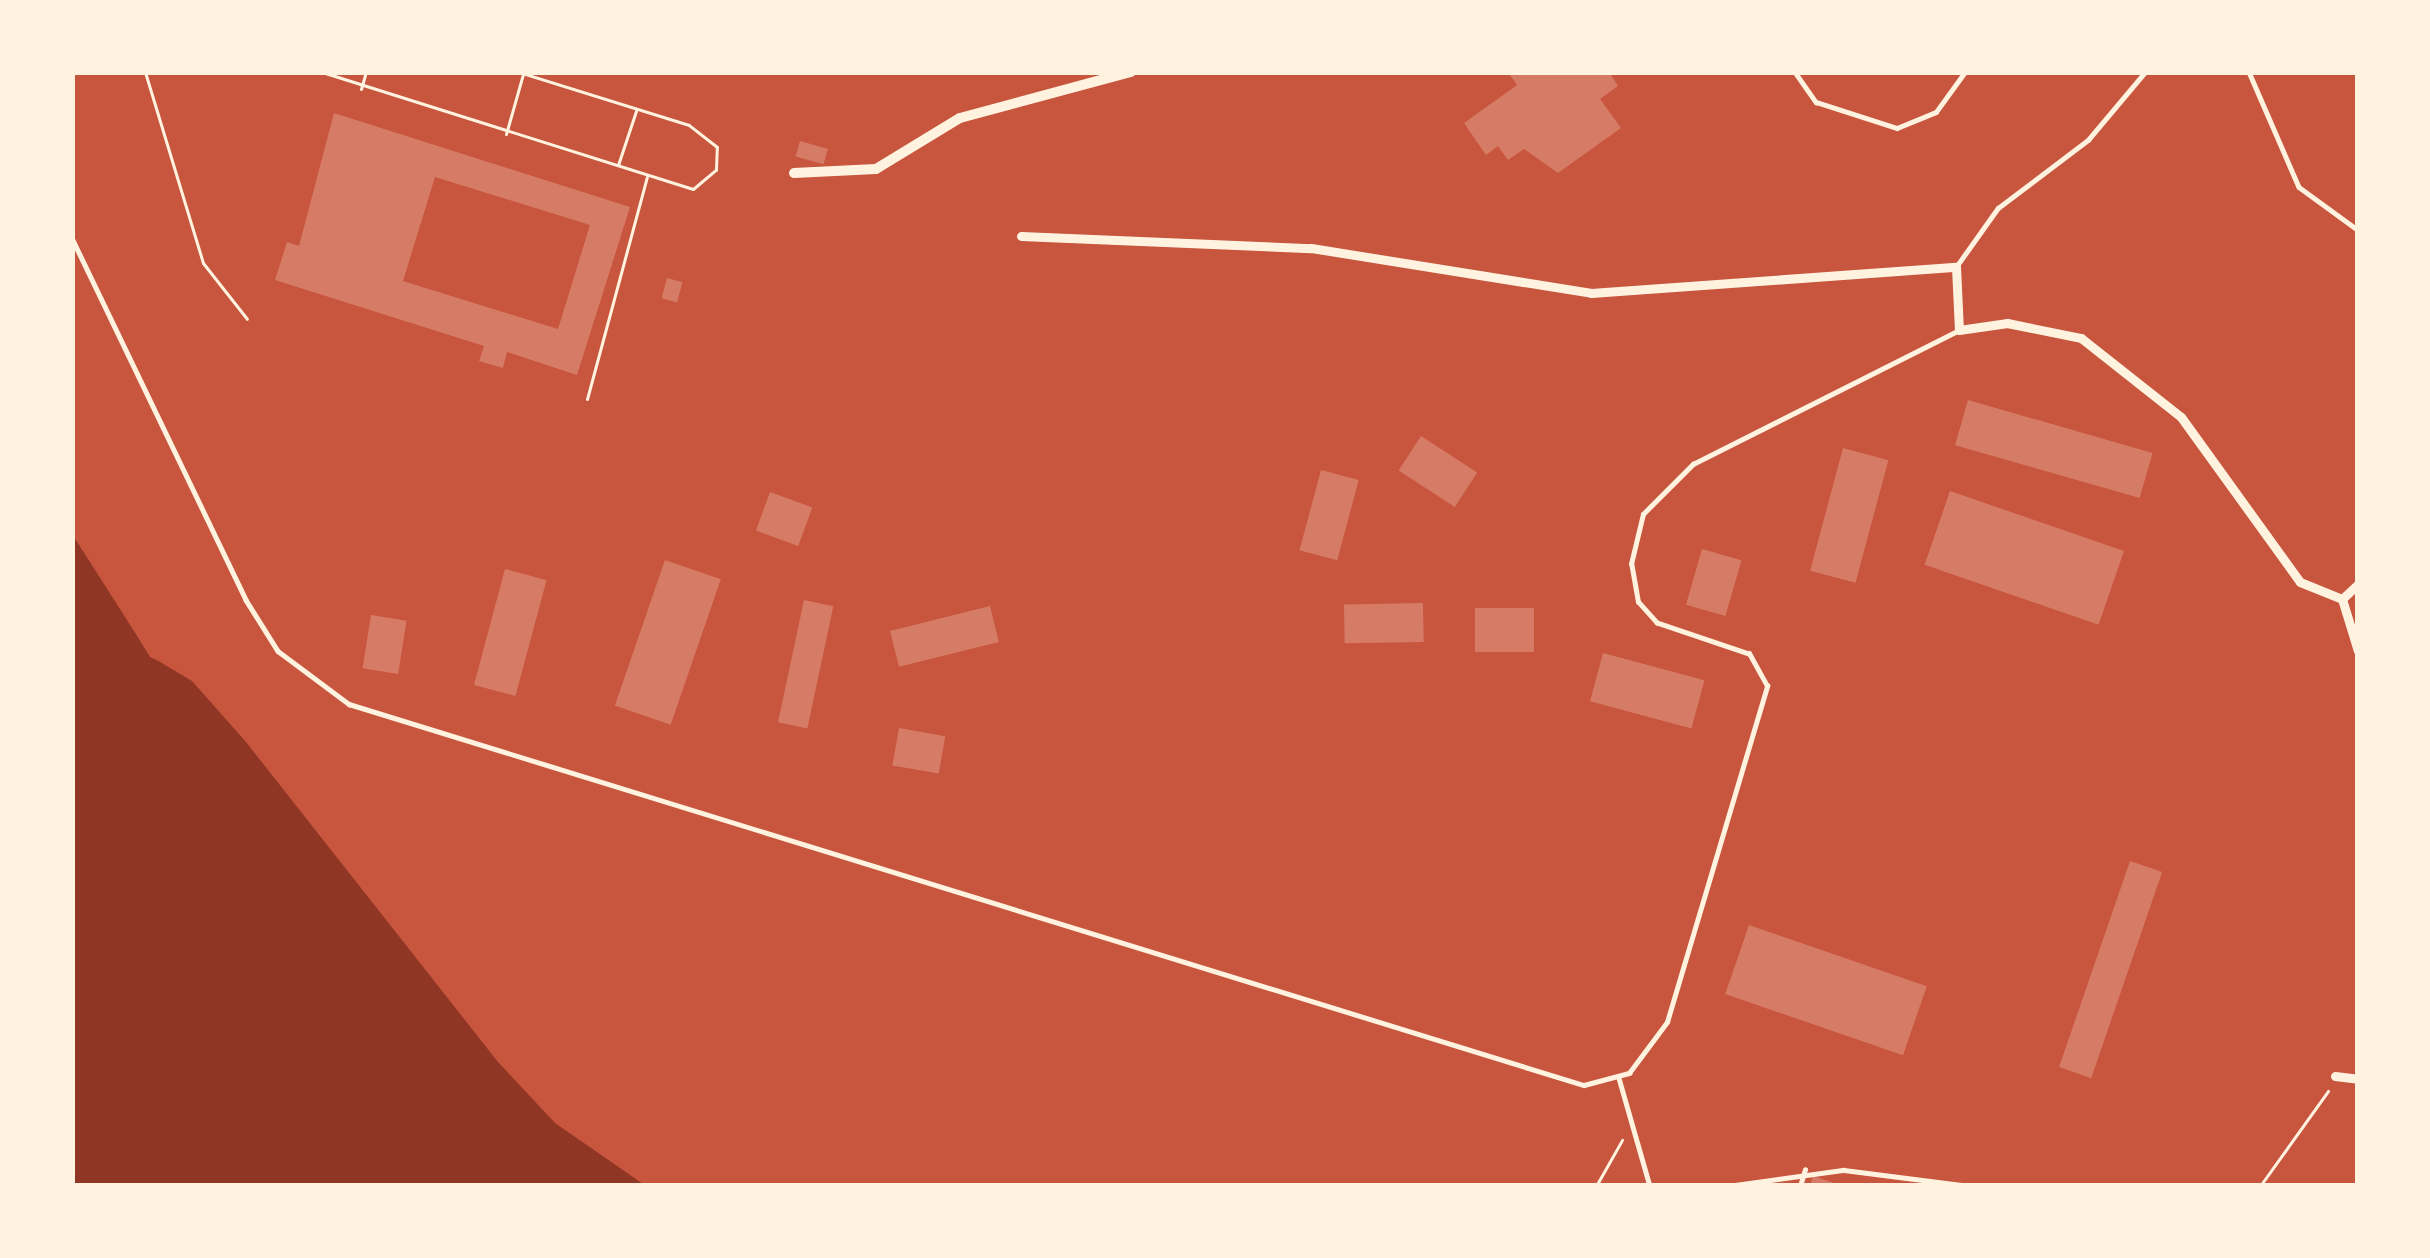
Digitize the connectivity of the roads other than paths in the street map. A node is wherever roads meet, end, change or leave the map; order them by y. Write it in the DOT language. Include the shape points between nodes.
graph roads {
  1 [pos="1131,72"];
  2 [pos="1795,72"];
  3 [pos="1965,72"];
  4 [pos="2145,72"];
  5 [pos="2249,72"];
  6 [pos="794,173"];
  7 [pos="2358,230"];
  8 [pos="1022,236"];
  9 [pos="72,238"];
  10 [pos="1956,267"];
  11 [pos="1959,330"];
  12 [pos="2358,584"];
  13 [pos="2342,598"];
  14 [pos="2358,651"];
  15 [pos="2335,1076"];
  16 [pos="1619,1078"];
  17 [pos="2358,1078"];
  18 [pos="1805,1170"];
  19 [pos="1650,1186"];
  20 [pos="1728,1186"];
  21 [pos="1800,1186"];
  22 [pos="1969,1186"];
  1 -- 6 [label="street" via="960,118 876,169"];
  2 -- 3 [label="lane" via="1816,102 1897,128 1936,112"];
  4 -- 10 [label="lane" via="2088,140 1998,208"];
  5 -- 7 [label="lane" via="2299,187"];
  8 -- 10 [label="street" via="1311,248 1591,293"];
  9 -- 16 [label="lane" via="246,600 278,651 349,704 1584,1085"];
  10 -- 11 [label="street"];
  11 -- 13 [label="street" via="2041,327 2119,364 2181,417 2300,582"];
  11 -- 16 [label="lane" via="1693,464 1643,514 1630,564 1638,602 1657,623 1749,654 1767,686 1667,1022"];
  12 -- 13 [label="street"];
  13 -- 14 [label="street"];
  15 -- 17 [label="street"];
  16 -- 19 [label="lane"];
  18 -- 20 [label="lane"];
  18 -- 21 [label="lane"];
  18 -- 22 [label="lane"];
}
